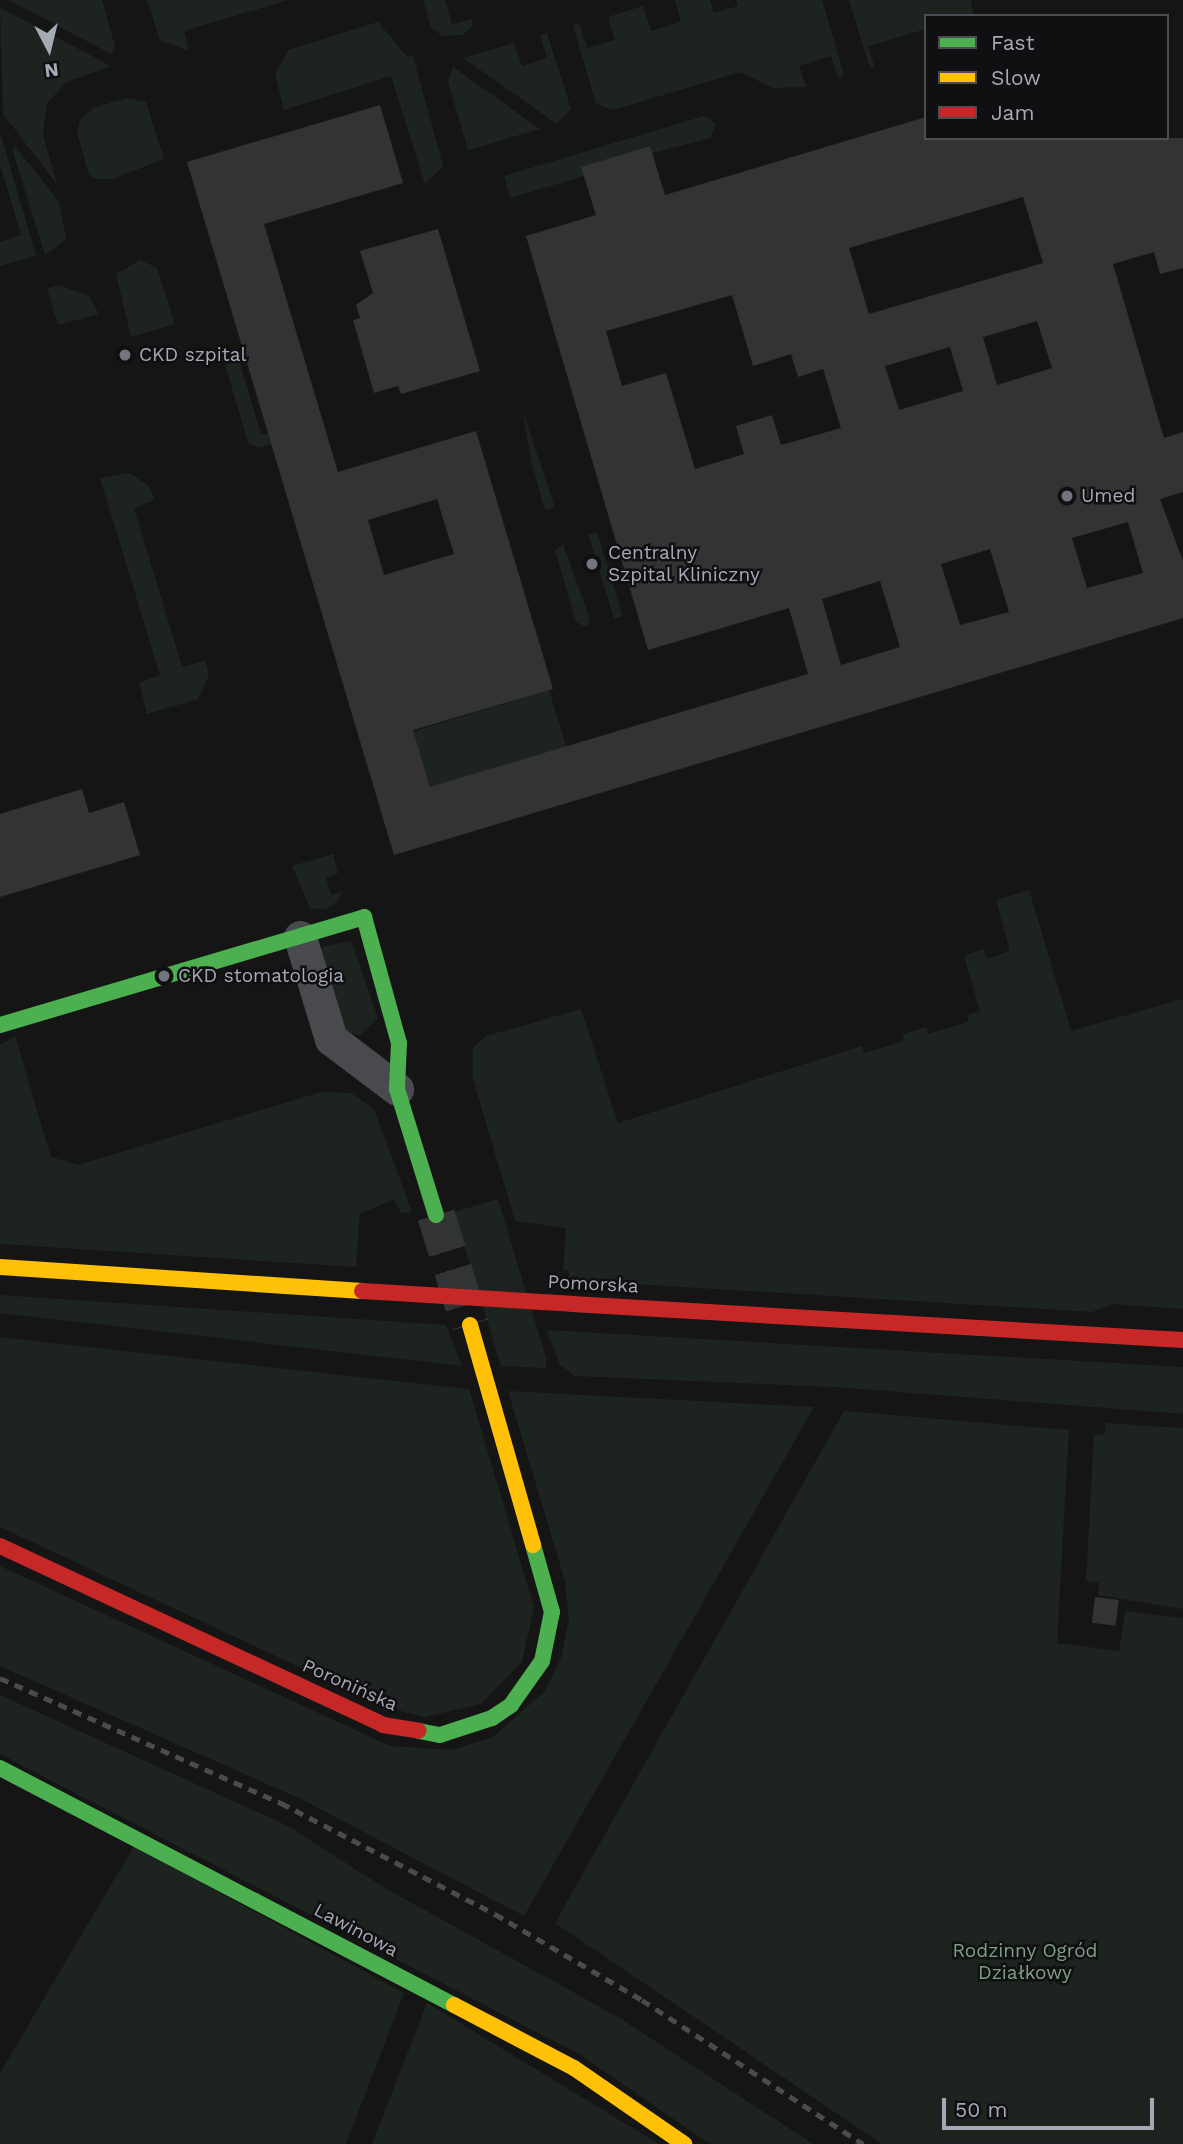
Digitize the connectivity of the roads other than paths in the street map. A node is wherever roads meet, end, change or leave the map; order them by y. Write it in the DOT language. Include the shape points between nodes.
graph roads {
  1 [pos="300,937"];
  2 [pos="0,1025"];
  3 [pos="397,1088"];
  4 [pos="436,1215"];
  5 [pos="0,1267"];
  6 [pos="470,1325"];
  7 [pos="1183,1340"];
  8 [pos="0,1546"];
  9 [pos="0,1768"];
  10 [pos="684,2144"];
  1 -- 2 [label="street"];
  1 -- 3 [label="street" via="331,1040"];
  1 -- 3 [label="street" via="364,917 399,1043"];
  3 -- 4 [label="street"];
  5 -- 7 [label="street, Pomorska, bridge"];
  6 -- 8 [label="street, Poronińska" via="552,1612 542,1661 511,1705 492,1718 440,1735 383,1725"];
  9 -- 10 [label="street, Lawinowa" via="574,2068"];
}
